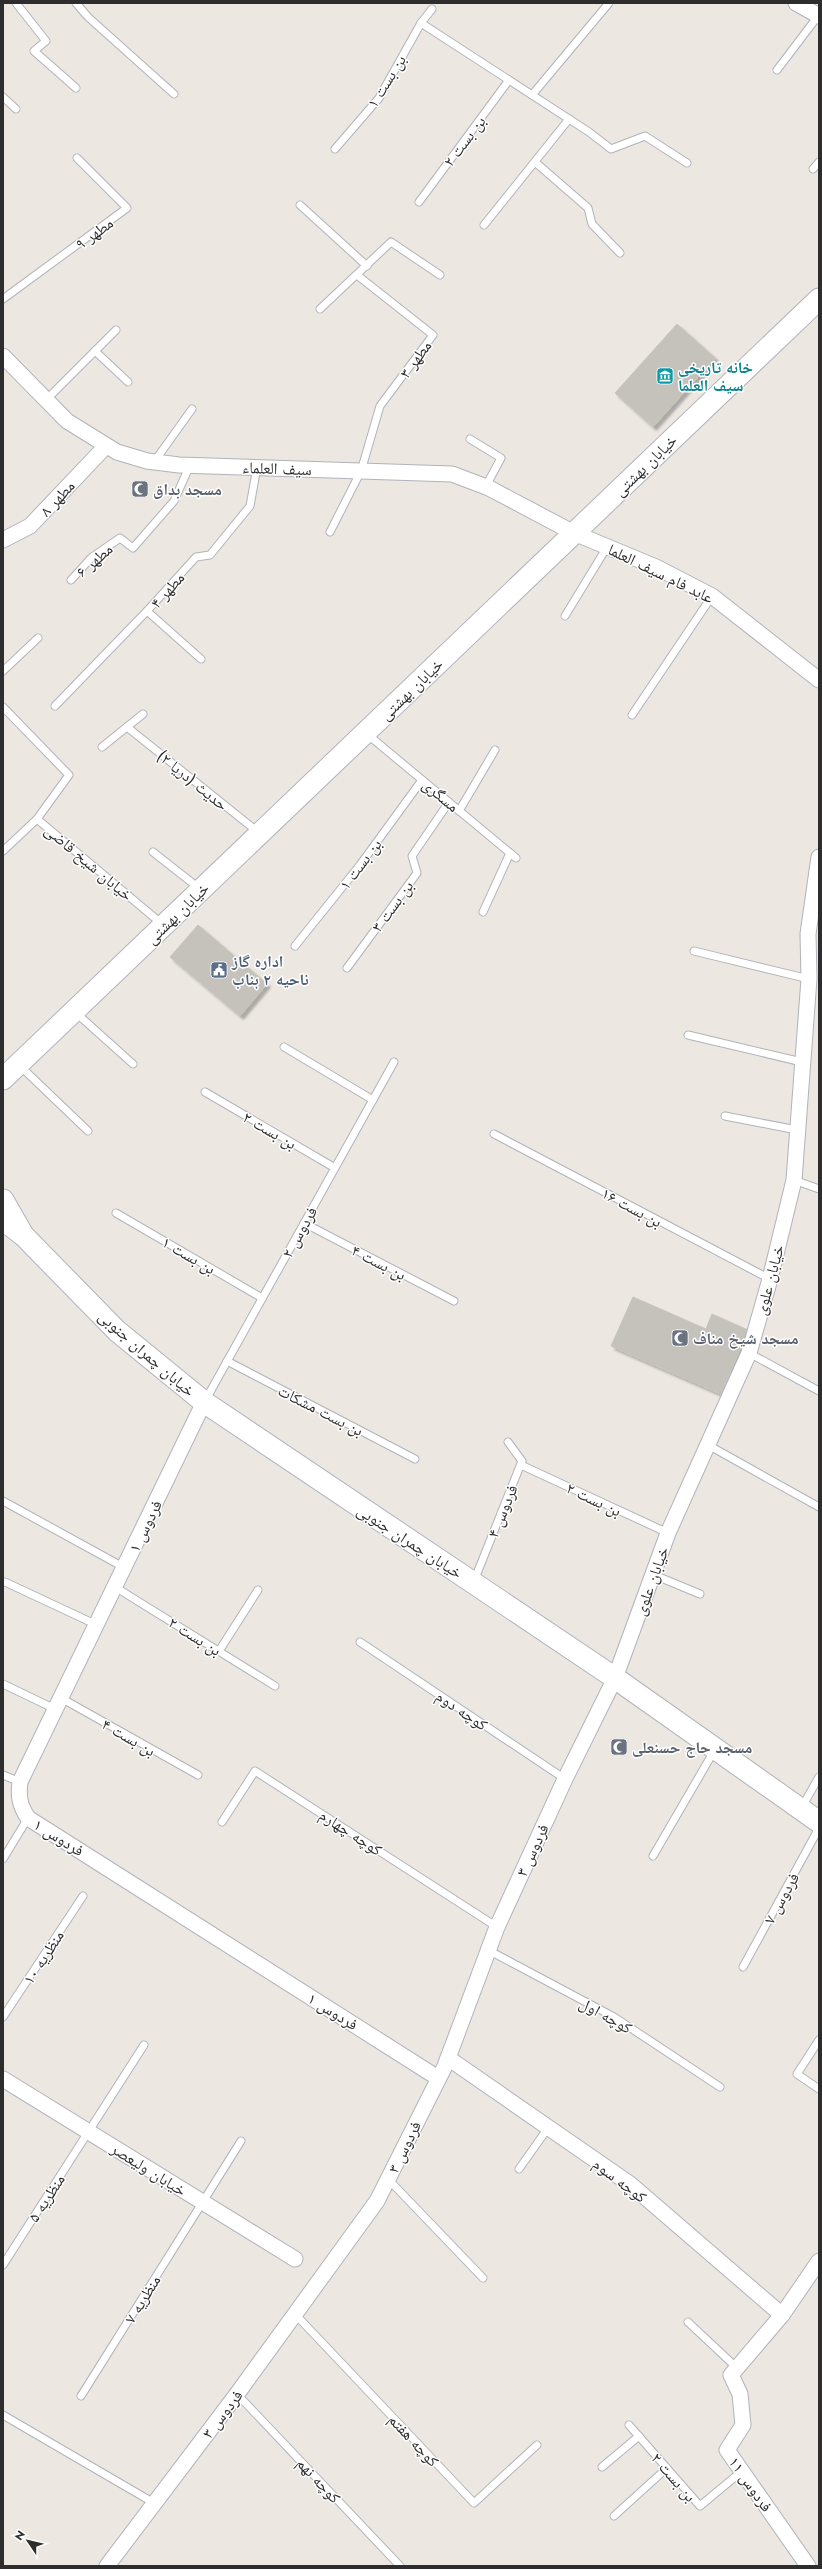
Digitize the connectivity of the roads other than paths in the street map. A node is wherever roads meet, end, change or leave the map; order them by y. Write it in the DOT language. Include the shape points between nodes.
graph roads {
  1 [pos="16,3"];
  2 [pos="76,3"];
  3 [pos="609,3"];
  4 [pos="796,3"];
  5 [pos="432,9"];
  6 [pos="819,16"];
  7 [pos="421,23"];
  8 [pos="777,70"];
  9 [pos="509,80"];
  10 [pos="76,88"];
  11 [pos="174,94"];
  12 [pos="532,95"];
  13 [pos="3,97"];
  14 [pos="16,109"];
  15 [pos="569,119"];
  16 [pos="335,149"];
  17 [pos="77,158"];
  18 [pos="535,162"];
  19 [pos="819,162"];
  20 [pos="687,163"];
  21 [pos="813,169"];
  22 [pos="419,202"];
  23 [pos="300,205"];
  24 [pos="484,225"];
  25 [pos="620,254"];
  26 [pos="366,266"];
  27 [pos="440,275"];
  28 [pos="357,276"];
  29 [pos="3,299"];
  30 [pos="819,299"];
  31 [pos="320,309"];
  32 [pos="116,330"];
  33 [pos="95,351"];
  34 [pos="3,356"];
  35 [pos="128,382"];
  36 [pos="46,400"];
  37 [pos="192,409"];
  38 [pos="470,439"];
  39 [pos="106,446"];
  40 [pos="154,462"];
  41 [pos="190,465"];
  42 [pos="257,467"];
  43 [pos="361,471"];
  44 [pos="486,486"];
  45 [pos="330,532"];
  46 [pos="574,533"];
  47 [pos="3,540"];
  48 [pos="607,546"];
  49 [pos="71,580"];
  50 [pos="712,596"];
  51 [pos="147,611"];
  52 [pos="565,616"];
  53 [pos="38,638"];
  54 [pos="201,659"];
  55 [pos="3,671"];
  56 [pos="819,680"];
  57 [pos="55,706"];
  58 [pos="3,707"];
  59 [pos="143,714"];
  60 [pos="632,714"];
  61 [pos="127,727"];
  62 [pos="365,732"];
  63 [pos="102,747"];
  64 [pos="495,750"];
  65 [pos="422,780"];
  66 [pos="449,802"];
  67 [pos="459,811"];
  68 [pos="36,819"];
  69 [pos="260,834"];
  70 [pos="3,852"];
  71 [pos="153,852"];
  72 [pos="510,853"];
  73 [pos="819,857"];
  74 [pos="516,858"];
  75 [pos="201,890"];
  76 [pos="483,912"];
  77 [pos="164,925"];
  78 [pos="814,937"];
  79 [pos="295,946"];
  80 [pos="694,951"];
  81 [pos="347,968"];
  82 [pos="809,979"];
  83 [pos="74,1011"];
  84 [pos="688,1035"];
  85 [pos="284,1047"];
  86 [pos="394,1062"];
  87 [pos="802,1062"];
  88 [pos="18,1064"];
  89 [pos="133,1064"];
  90 [pos="3,1078"];
  91 [pos="205,1092"];
  92 [pos="373,1100"];
  93 [pos="725,1116"];
  94 [pos="797,1130"];
  95 [pos="88,1131"];
  96 [pos="494,1134"];
  97 [pos="335,1168"];
  98 [pos="794,1180"];
  99 [pos="819,1189"];
  100 [pos="3,1200"];
  101 [pos="116,1213"];
  102 [pos="3,1220"];
  103 [pos="304,1224"];
  104 [pos="23,1235"];
  105 [pos="770,1279"];
  106 [pos="262,1298"];
  107 [pos="454,1302"];
  108 [pos="749,1353"];
  109 [pos="227,1361"];
  110 [pos="819,1391"];
  111 [pos="204,1402"];
  112 [pos="508,1442"];
  113 [pos="708,1445"];
  114 [pos="416,1459"];
  115 [pos="521,1465"];
  116 [pos="3,1501"];
  117 [pos="819,1507"];
  118 [pos="668,1533"];
  119 [pos="125,1568"];
  120 [pos="654,1575"];
  121 [pos="5,1582"];
  122 [pos="474,1583"];
  123 [pos="115,1587"];
  124 [pos="258,1590"];
  125 [pos="700,1594"];
  126 [pos="97,1625"];
  127 [pos="360,1642"];
  128 [pos="219,1651"];
  129 [pos="615,1678"];
  130 [pos="3,1684"];
  131 [pos="275,1686"];
  132 [pos="58,1704"];
  133 [pos="716,1748"];
  134 [pos="3,1775"];
  135 [pos="198,1775"];
  136 [pos="819,1777"];
  137 [pos="565,1778"];
  138 [pos="20,1782"];
  139 [pos="801,1809"];
  140 [pos="28,1818"];
  141 [pos="222,1822"];
  142 [pos="819,1822"];
  143 [pos="819,1828"];
  144 [pos="653,1856"];
  145 [pos="3,1859"];
  146 [pos="83,1896"];
  147 [pos="497,1927"];
  148 [pos="488,1950"];
  149 [pos="743,1967"];
  150 [pos="3,2018"];
  151 [pos="819,2040"];
  152 [pos="144,2045"];
  153 [pos="448,2058"];
  154 [pos="438,2078"];
  155 [pos="3,2079"];
  156 [pos="720,2087"];
  157 [pos="819,2089"];
  158 [pos="548,2128"];
  159 [pos="89,2132"];
  160 [pos="240,2141"];
  161 [pos="519,2169"];
  162 [pos="388,2179"];
  163 [pos="202,2202"];
  164 [pos="295,2259"];
  165 [pos="819,2261"];
  166 [pos="3,2265"];
  167 [pos="483,2278"];
  168 [pos="295,2314"];
  169 [pos="782,2315"];
  170 [pos="688,2322"];
  171 [pos="737,2368"];
  172 [pos="237,2394"];
  173 [pos="81,2396"];
  174 [pos="3,2415"];
  175 [pos="629,2425"];
  176 [pos="639,2436"];
  177 [pos="537,2445"];
  178 [pos="602,2467"];
  179 [pos="667,2468"];
  180 [pos="742,2471"];
  181 [pos="154,2503"];
  182 [pos="614,2516"];
  183 [pos="107,2566"];
  184 [pos="400,2566"];
  185 [pos="808,2566"];
  1 -- 10 [label="lane" via="46,41 34,51"];
  2 -- 11 [label="lane" via="88,17"];
  3 -- 12 [label="lane"];
  4 -- 6 [label="street"];
  5 -- 7 [label="lane, بن بست ۱"];
  6 -- 8 [label="lane"];
  7 -- 9 [label="lane"];
  7 -- 16 [label="lane, بن بست ۱" via="379,98"];
  9 -- 12 [label="lane"];
  9 -- 22 [label="lane, بن بست ۲"];
  12 -- 15 [label="lane"];
  13 -- 14 [label="lane"];
  15 -- 18 [label="lane"];
  15 -- 20 [label="lane" via="611,149 645,136"];
  17 -- 29 [label="lane, مطهر ۹" via="127,208"];
  18 -- 24 [label="lane"];
  18 -- 25 [label="lane" via="588,208 592,224"];
  19 -- 21 [label="lane"];
  23 -- 26 [label="lane"];
  26 -- 27 [label="lane" via="391,242"];
  26 -- 28 [label="lane"];
  28 -- 31 [label="lane"];
  28 -- 43 [label="lane, مطهر ۳" via="432,335 380,406"];
  30 -- 46 [label="main road, خیابان بهشتی"];
  32 -- 33 [label="lane"];
  33 -- 35 [label="lane"];
  33 -- 36 [label="lane"];
  34 -- 36 [label="street, سیف العلماء"];
  36 -- 39 [label="street, سیف العلماء" via="67,421"];
  37 -- 40 [label="lane"];
  38 -- 44 [label="lane" via="501,458"];
  39 -- 40 [label="street, سیف العلماء" via="124,455"];
  39 -- 47 [label="street, مطهر ۸" via="30,526"];
  40 -- 41 [label="street, سیف العلماء"];
  41 -- 42 [label="street, سیف العلماء"];
  41 -- 49 [label="lane, مطهر ۶" via="174,502 133,548 120,538 91,558"];
  42 -- 43 [label="street, سیف العلماء"];
  42 -- 51 [label="lane, مطهر ۴" via="250,506 210,555 196,558"];
  43 -- 44 [label="street, سیف العلماء" via="452,474"];
  43 -- 45 [label="lane"];
  44 -- 46 [label="street, سیف العلماء"];
  46 -- 48 [label="street, عابد فام سیف العلما"];
  46 -- 62 [label="main road, خیابان بهشتی"];
  48 -- 50 [label="street, عابد فام سیف العلما" via="656,567"];
  48 -- 52 [label="lane"];
  50 -- 56 [label="street, عابد فام سیف العلما"];
  50 -- 60 [label="lane"];
  51 -- 54 [label="lane"];
  51 -- 57 [label="lane, مطهر ۴"];
  53 -- 55 [label="lane"];
  58 -- 68 [label="lane, خیابان شیخ قاضی" via="69,775"];
  59 -- 61 [label="lane"];
  61 -- 63 [label="lane"];
  61 -- 69 [label="lane, حدیث (دریا ۲)"];
  62 -- 65 [label="lane, مسگری"];
  62 -- 69 [label="main road, خیابان بهشتی"];
  64 -- 67 [label="lane"];
  65 -- 66 [label="lane, مسگری"];
  65 -- 79 [label="lane, بن بست ۱" via="360,865"];
  66 -- 67 [label="lane, مسگری"];
  66 -- 81 [label="lane, بن بست ۳" via="412,856 417,873"];
  67 -- 72 [label="lane, مسگری"];
  68 -- 70 [label="lane"];
  68 -- 77 [label="lane, خیابان شیخ قاضی"];
  69 -- 75 [label="main road, خیابان بهشتی"];
  71 -- 75 [label="lane"];
  72 -- 74 [label="lane, مسگری"];
  72 -- 76 [label="lane"];
  73 -- 78 [label="street, خیابان علوی"];
  75 -- 77 [label="main road, خیابان بهشتی"];
  77 -- 83 [label="main road, خیابان بهشتی"];
  78 -- 82 [label="street, خیابان علوی"];
  80 -- 82 [label="lane"];
  82 -- 87 [label="street, خیابان علوی"];
  83 -- 88 [label="main road, خیابان بهشتی"];
  83 -- 89 [label="lane"];
  84 -- 87 [label="lane"];
  85 -- 92 [label="lane"];
  86 -- 92 [label="lane, فردوس ۲"];
  87 -- 94 [label="street, خیابان علوی"];
  88 -- 90 [label="main road, خیابان بهشتی"];
  88 -- 95 [label="lane"];
  91 -- 97 [label="lane, بن بست ۲"];
  92 -- 97 [label="lane, فردوس ۲"];
  93 -- 94 [label="lane"];
  94 -- 98 [label="street, خیابان علوی"];
  96 -- 105 [label="lane, بن بست ۱۶"];
  97 -- 103 [label="lane, فردوس ۲"];
  98 -- 99 [label="lane"];
  98 -- 105 [label="street, خیابان علوی"];
  100 -- 104 [label="main road, خیابان چمران جنوبی"];
  101 -- 106 [label="lane, بن بست ۱"];
  102 -- 104 [label="main road, خیابان چمران جنوبی"];
  103 -- 106 [label="lane, فردوس ۲"];
  103 -- 107 [label="lane, بن بست ۴"];
  104 -- 111 [label="main road, خیابان چمران جنوبی" via="117,1331"];
  105 -- 108 [label="street, خیابان علوی"];
  106 -- 109 [label="lane, فردوس ۲"];
  108 -- 110 [label="lane"];
  108 -- 113 [label="street, خیابان علوی"];
  109 -- 111 [label="lane, فردوس ۲"];
  109 -- 114 [label="lane, بن بست مشکات"];
  111 -- 119 [label="street, فردوس ۱"];
  111 -- 122 [label="main road, خیابان چمران جنوبی"];
  112 -- 115 [label="lane, فردوس ۴" via="522,1461"];
  113 -- 117 [label="lane"];
  113 -- 118 [label="street, خیابان علوی"];
  115 -- 118 [label="lane, بن بست ۲"];
  115 -- 122 [label="lane, فردوس ۴"];
  116 -- 119 [label="lane"];
  118 -- 120 [label="street, خیابان علوی"];
  119 -- 123 [label="street, فردوس ۱"];
  120 -- 125 [label="lane"];
  120 -- 129 [label="street, خیابان علوی"];
  121 -- 126 [label="lane"];
  122 -- 129 [label="main road, خیابان چمران جنوبی"];
  123 -- 126 [label="street, فردوس ۱"];
  123 -- 128 [label="lane, بن بست ۲"];
  124 -- 128 [label="lane"];
  126 -- 132 [label="street, فردوس ۱"];
  127 -- 137 [label="lane, کوچه دوم"];
  128 -- 131 [label="lane, بن بست ۲"];
  129 -- 133 [label="main road, خیابان چمران جنوبی"];
  129 -- 137 [label="street, فردوس ۳"];
  130 -- 132 [label="lane, بن بست ۴"];
  132 -- 135 [label="lane, بن بست ۴"];
  132 -- 138 [label="street, فردوس ۱"];
  133 -- 139 [label="main road, خیابان چمران جنوبی"];
  133 -- 144 [label="lane"];
  134 -- 138 [label="lane"];
  136 -- 139 [label="lane"];
  137 -- 147 [label="street, فردوس ۳"];
  138 -- 140 [label="street, فردوس ۱" via="18,1794 21,1808"];
  139 -- 142 [label="main road, خیابان چمران جنوبی"];
  140 -- 145 [label="lane"];
  140 -- 154 [label="street, فردوس ۱"];
  141 -- 147 [label="lane, کوچه چهارم" via="255,1771"];
  143 -- 149 [label="lane, فردوس ۷"];
  146 -- 150 [label="lane, منظریه ۱۰"];
  147 -- 148 [label="street, فردوس ۳"];
  148 -- 153 [label="street, فردوس ۳"];
  148 -- 156 [label="lane, کوچه اول" via="614,2017"];
  151 -- 157 [label="lane" via="797,2074"];
  152 -- 159 [label="lane, منظریه ۵"];
  153 -- 154 [label="street, فردوس ۳"];
  153 -- 158 [label="street, کوچه سوم"];
  154 -- 162 [label="street, فردوس ۳"];
  155 -- 159 [label="street, خیابان ولیعصر"];
  158 -- 161 [label="lane"];
  158 -- 169 [label="street, کوچه سوم" via="630,2184"];
  159 -- 163 [label="street, خیابان ولیعصر"];
  159 -- 166 [label="lane, منظریه ۵"];
  160 -- 163 [label="lane, منظریه ۷"];
  162 -- 167 [label="lane"];
  162 -- 168 [label="street, فردوس ۳" via="377,2200"];
  163 -- 164 [label="street, خیابان ولیعصر"];
  163 -- 173 [label="lane, منظریه ۷"];
  165 -- 169 [label="street"];
  168 -- 172 [label="street, فردوس ۳"];
  168 -- 177 [label="lane, کوچه هفتم" via="474,2503"];
  169 -- 171 [label="street"];
  170 -- 171 [label="lane"];
  171 -- 180 [label="street, فردوس ۱۱" via="731,2375 740,2394 743,2425 727,2450"];
  172 -- 181 [label="street, فردوس ۳"];
  172 -- 184 [label="lane, کوچه نهم"];
  174 -- 181 [label="lane"];
  175 -- 176 [label="lane, بن بست ۲"];
  176 -- 178 [label="lane"];
  176 -- 179 [label="lane, بن بست ۲"];
  179 -- 180 [label="lane, بن بست ۲" via="700,2506"];
  179 -- 182 [label="lane"];
  180 -- 185 [label="street, فردوس ۱۱"];
  181 -- 183 [label="street, فردوس ۳"];
}
